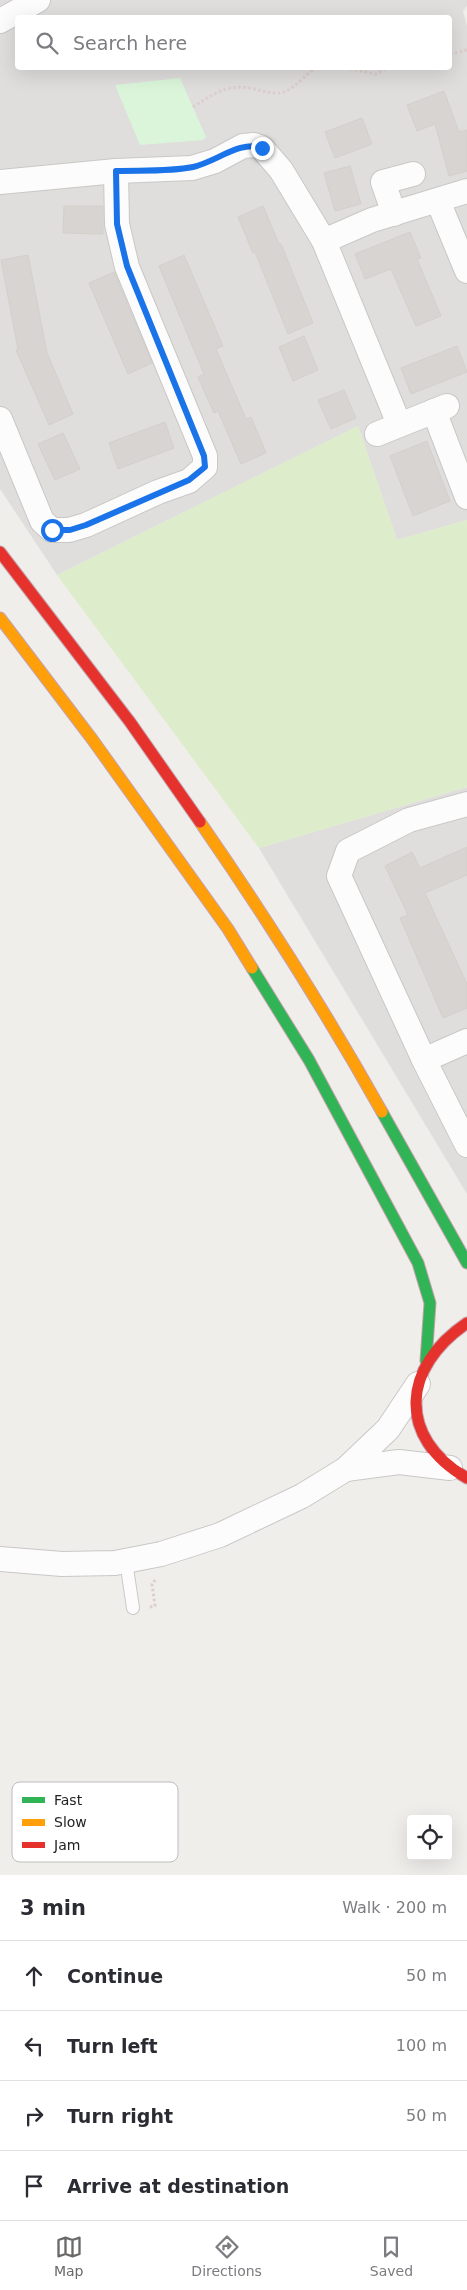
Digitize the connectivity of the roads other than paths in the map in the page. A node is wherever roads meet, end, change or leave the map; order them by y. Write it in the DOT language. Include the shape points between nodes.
graph roads {
  1 [pos="38,0"];
  2 [pos="0,21"];
  3 [pos="116,171"];
  4 [pos="413,174"];
  5 [pos="0,182"];
  6 [pos="467,191"];
  7 [pos="438,201"];
  8 [pos="394,214"];
  9 [pos="324,241"];
  10 [pos="467,271"];
  11 [pos="0,419"];
  12 [pos="399,424"];
  13 [pos="377,434"];
  14 [pos="467,497"];
  15 [pos="0,552"];
  16 [pos="0,618"];
  17 [pos="467,804"];
  18 [pos="467,1041"];
  19 [pos="424,1060"];
  20 [pos="467,1145"];
  21 [pos="467,1263"];
  22 [pos="467,1324"];
  23 [pos="426,1362"];
  24 [pos="418,1384"];
  25 [pos="346,1469"];
  26 [pos="458,1473"];
  27 [pos="0,1559"];
  28 [pos="126,1561"];
  29 [pos="133,1608"];
  1 -- 2 [label="street"];
  3 -- 5 [label="street"];
  3 -- 9 [label="street" via="192,168 215,161 243,146 254,145 262,148 280,170"];
  3 -- 11 [label="street" via="117,224 127,266 204,456 205,467 189,480 86,525 70,530 52,530 42,521"];
  4 -- 8 [label="street" via="383,182"];
  6 -- 7 [label="street"];
  7 -- 8 [label="street"];
  7 -- 10 [label="street"];
  8 -- 9 [label="street"];
  9 -- 12 [label="street"];
  12 -- 13 [label="street"];
  12 -- 14 [label="street" via="441,408"];
  15 -- 21 [label="highway" via="130,722 261,910 344,1042"];
  16 -- 23 [label="highway" via="92,739 228,929 308,1060 418,1263 430,1303"];
  17 -- 19 [label="street" via="409,820 348,851 339,876"];
  18 -- 19 [label="street"];
  19 -- 20 [label="street"];
  22 -- 23 [label="highway" via="443,1339"];
  23 -- 24 [label="highway"];
  24 -- 25 [label="street" via="388,1429"];
  24 -- 26 [label="highway" via="416,1408 422,1432 433,1452"];
  25 -- 26 [label="street" via="398,1462"];
  25 -- 28 [label="street" via="302,1496 220,1534 161,1554"];
  27 -- 28 [label="street" via="62,1564"];
  28 -- 29 [label="lane"];
}
